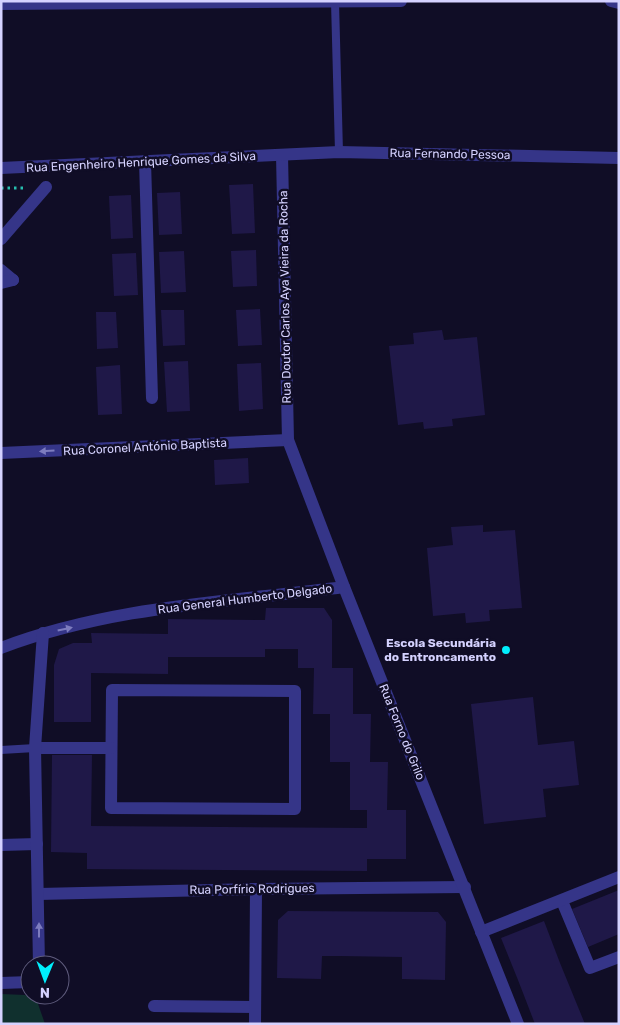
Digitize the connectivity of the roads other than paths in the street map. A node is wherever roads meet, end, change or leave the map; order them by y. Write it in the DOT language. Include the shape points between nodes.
graph roads {
  1 [pos="402,1"];
  2 [pos="611,1"];
  3 [pos="335,2"];
  4 [pos="619,2"];
  5 [pos="1,4"];
  6 [pos="339,152"];
  7 [pos="282,155"];
  8 [pos="619,158"];
  9 [pos="145,161"];
  10 [pos="1,168"];
  11 [pos="46,187"];
  12 [pos="1,239"];
  13 [pos="1,270"];
  14 [pos="7,281"];
  15 [pos="152,398"];
  16 [pos="288,440"];
  17 [pos="1,453"];
  18 [pos="344,587"];
  19 [pos="43,633"];
  20 [pos="1,648"];
  21 [pos="35,748"];
  22 [pos="111,748"];
  23 [pos="1,750"];
  24 [pos="37,844"];
  25 [pos="1,845"];
  26 [pos="619,877"];
  27 [pos="465,887"];
  28 [pos="256,889"];
  29 [pos="39,894"];
  30 [pos="562,901"];
  31 [pos="481,932"];
  32 [pos="39,955"];
  33 [pos="619,957"];
  34 [pos="20,982"];
  35 [pos="1,983"];
  36 [pos="154,1006"];
  37 [pos="255,1006"];
  38 [pos="255,1024"];
  39 [pos="518,1024"];
  1 -- 3 [label="street"];
  2 -- 4 [label="street"];
  3 -- 5 [label="street"];
  3 -- 6 [label="lane"];
  6 -- 7 [label="street, Rua Fernando Pessoa"];
  6 -- 8 [label="street, Rua Fernando Pessoa"];
  7 -- 9 [label="street, Rua Engenheiro Henrique Gomes da Silva"];
  7 -- 16 [label="street, Rua Doutor Carlos Aya Vieira da Rocha"];
  9 -- 10 [label="street, Rua Engenheiro Henrique Gomes da Silva"];
  9 -- 15 [label="street"];
  11 -- 12 [label="street"];
  13 -- 14 [label="street"];
  16 -- 17 [label="street, Rua Coronel António Baptista, one-way"];
  16 -- 18 [label="street, Rua Forno do Grilo"];
  19 -- 18 [label="street, Rua General Humberto Delgado, one-way" via="173,606"];
  18 -- 27 [label="street, Rua Forno do Grilo"];
  19 -- 20 [label="street, Rua General Humberto Delgado"];
  19 -- 21 [label="street"];
  21 -- 22 [label="street"];
  21 -- 23 [label="lane"];
  21 -- 24 [label="street"];
  22 -- 22 [label="street" via="112,690 296,691 295,809 111,808"];
  24 -- 25 [label="street"];
  24 -- 29 [label="street"];
  26 -- 30 [label="street"];
  27 -- 28 [label="street, Rua Porfírio Rodrigues"];
  27 -- 31 [label="street, Rua Forno do Grilo"];
  28 -- 29 [label="street, Rua Porfírio Rodrigues"];
  28 -- 37 [label="street"];
  32 -- 29 [label="street, one-way"];
  30 -- 31 [label="street"];
  30 -- 33 [label="street" via="590,968"];
  31 -- 39 [label="street, Rua Forno do Grilo"];
  34 -- 35 [label="street"];
  36 -- 37 [label="street"];
  37 -- 38 [label="street"];
}
